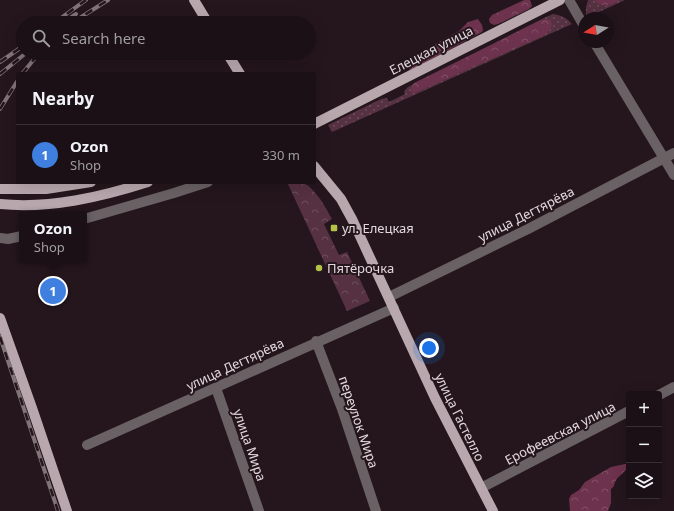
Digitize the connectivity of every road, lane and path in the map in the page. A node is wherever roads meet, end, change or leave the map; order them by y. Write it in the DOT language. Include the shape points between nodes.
graph roads {
  1 [pos="194,0"];
  2 [pos="560,0"];
  3 [pos="568,0"];
  4 [pos="204,16"];
  5 [pos="578,16"];
  6 [pos="598,48"];
  7 [pos="231,60"];
  8 [pos="239,72"];
  9 [pos="316,123"];
  10 [pos="674,153"];
  11 [pos="664,158"];
  12 [pos="316,168"];
  13 [pos="674,175"];
  14 [pos="78,184"];
  15 [pos="141,184"];
  16 [pos="202,184"];
  17 [pos="0,189"];
  18 [pos="0,204"];
  19 [pos="87,218"];
  20 [pos="19,237"];
  21 [pos="0,238"];
  22 [pos="389,297"];
  23 [pos="394,308"];
  24 [pos="0,318"];
  25 [pos="316,341"];
  26 [pos="674,387"];
  27 [pos="216,388"];
  28 [pos="662,393"];
  29 [pos="626,413"];
  30 [pos="87,445"];
  31 [pos="481,488"];
  32 [pos="67,511"];
  33 [pos="259,511"];
  34 [pos="376,511"];
  35 [pos="493,511"];
  1 -- 4 [label="main road"];
  2 -- 9 [label="main road, Елецкая улица"];
  3 -- 5 [label="street"];
  6 -- 11 [label="street"];
  7 -- 8 [label="main road"];
  10 -- 11 [label="street, улица Дегтярёва"];
  11 -- 13 [label="street"];
  11 -- 22 [label="street, улица Дегтярёва" via="528,229"];
  12 -- 22 [label="main road, улица Гастелло" via="341,199"];
  14 -- 17 [label="main road" via="46,189"];
  15 -- 18 [label="main road" via="87,199 42,205"];
  16 -- 19 [label="street"];
  20 -- 21 [label="street"];
  22 -- 23 [label="main road, улица Гастелло"];
  23 -- 25 [label="street, улица Дегтярёва"];
  23 -- 31 [label="main road, улица Гастелло" via="435,398"];
  24 -- 32 [label="main road"];
  25 -- 27 [label="street, улица Дегтярёва"];
  25 -- 34 [label="street, переулок Мира"];
  26 -- 28 [label="street"];
  27 -- 30 [label="street, улица Дегтярёва"];
  27 -- 33 [label="street, улица Мира"];
  29 -- 31 [label="street, Ерофеевская улица"];
  31 -- 35 [label="main road, улица Гастелло"];
}
